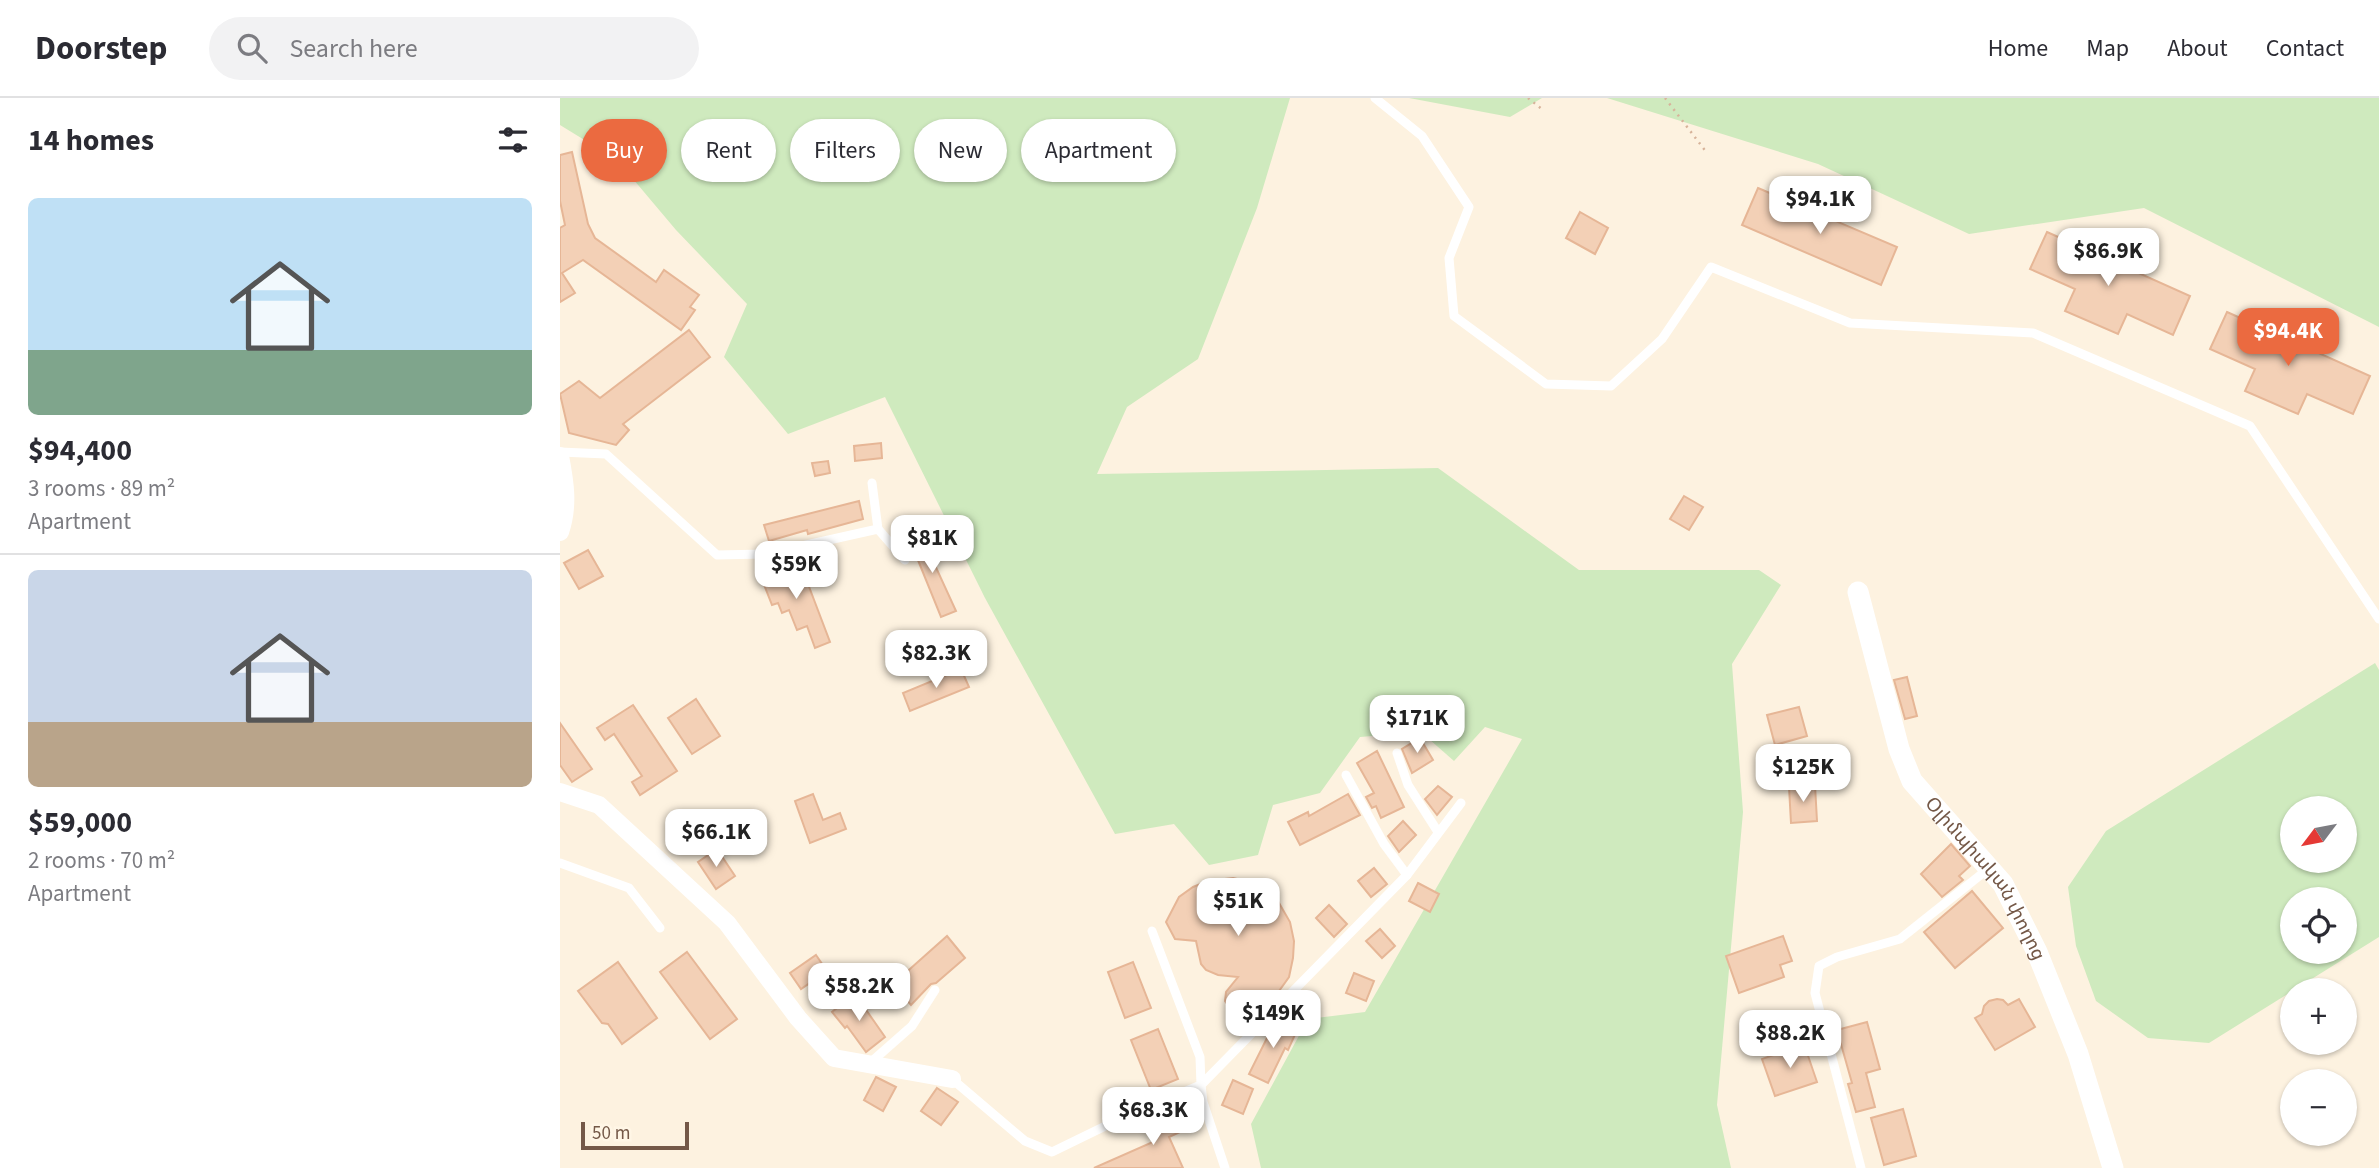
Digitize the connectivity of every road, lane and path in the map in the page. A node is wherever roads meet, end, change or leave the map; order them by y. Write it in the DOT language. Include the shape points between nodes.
graph roads {
  1 [pos="1375,98"];
  2 [pos="1528,98"];
  3 [pos="1665,98"];
  4 [pos="1543,110"];
  5 [pos="1707,153"];
  6 [pos="560,454"];
  7 [pos="872,483"];
  8 [pos="878,529"];
  9 [pos="560,531"];
  10 [pos="905,560"];
  11 [pos="1858,592"];
  12 [pos="2379,619"];
  13 [pos="1397,753"];
  14 [pos="1346,775"];
  15 [pos="560,792"];
  16 [pos="1461,803"];
  17 [pos="1437,832"];
  18 [pos="560,863"];
  19 [pos="1989,868"];
  20 [pos="1407,874"];
  21 [pos="660,928"];
  22 [pos="1152,931"];
  23 [pos="935,990"];
  24 [pos="869,1064"];
  25 [pos="952,1079"];
  26 [pos="1201,1084"];
  27 [pos="1225,1168"];
  28 [pos="1861,1168"];
  29 [pos="2113,1168"];
  1 -- 12 [label="lane" via="1422,136 1469,207 1449,258 1454,316 1546,384 1611,386 1662,339 1710,267 1850,323 2033,333 2250,426"];
  2 -- 4 [label="path"];
  3 -- 5 [label="path"];
  6 -- 8 [label="lane" via="606,454 717,555 766,554"];
  6 -- 9 [label="street" via="566,514"];
  7 -- 8 [label="lane"];
  8 -- 10 [label="lane"];
  11 -- 19 [label="street, Օլիմպիական փողոց" via="1899,749 1912,781"];
  13 -- 17 [label="lane" via="1408,785"];
  14 -- 20 [label="lane" via="1384,844"];
  15 -- 24 [label="street" via="599,805 727,923 834,1059"];
  16 -- 17 [label="lane"];
  17 -- 20 [label="lane"];
  18 -- 21 [label="lane" via="629,888"];
  19 -- 28 [label="lane" via="1900,939 1819,966 1815,993"];
  19 -- 29 [label="street, Օլիմպիական փողոց" via="2003,884 2037,952 2078,1054"];
  20 -- 26 [label="lane"];
  22 -- 26 [label="lane" via="1200,1057"];
  23 -- 24 [label="lane" via="912,1026"];
  24 -- 25 [label="street"];
  25 -- 26 [label="lane" via="1025,1141 1052,1152"];
  26 -- 27 [label="lane"];
}
